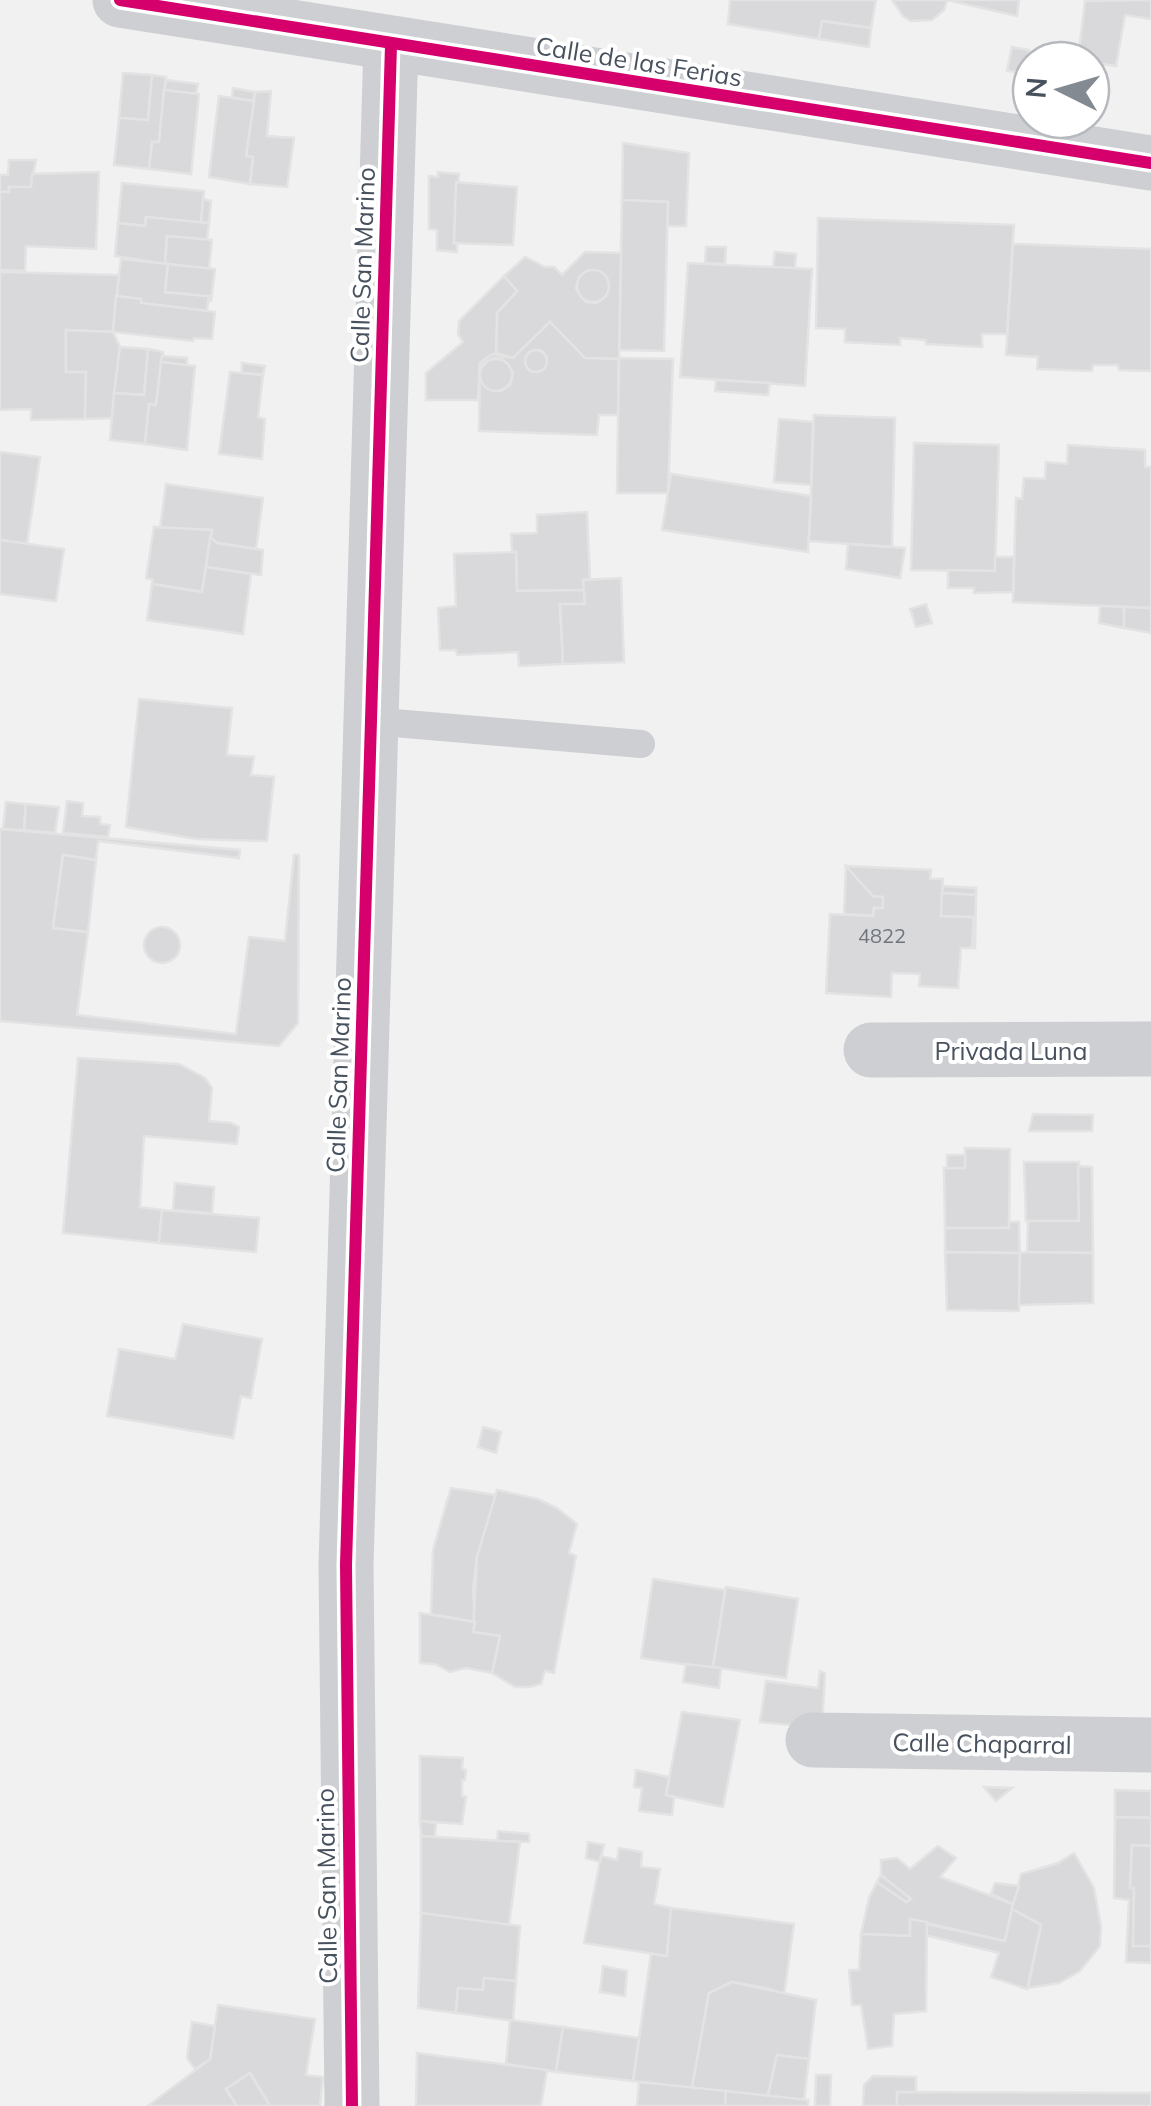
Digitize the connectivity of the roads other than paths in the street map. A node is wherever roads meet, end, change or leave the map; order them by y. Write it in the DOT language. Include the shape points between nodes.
graph roads {
  1 [pos="120,0"];
  2 [pos="391,45"];
  3 [pos="1151,164"];
  4 [pos="372,721"];
  5 [pos="641,744"];
  6 [pos="872,1050"];
  7 [pos="1151,1050"];
  8 [pos="813,1740"];
  9 [pos="1151,1745"];
  10 [pos="352,2106"];
  1 -- 2 [label="street, Calle de las Ferias"];
  2 -- 3 [label="street, Calle de las Ferias"];
  2 -- 4 [label="street, Calle San Marino"];
  4 -- 5 [label="lane"];
  4 -- 10 [label="street, Calle San Marino" via="346,1565"];
  6 -- 7 [label="street, Privada Luna"];
  8 -- 9 [label="street, Calle Chaparral"];
}
